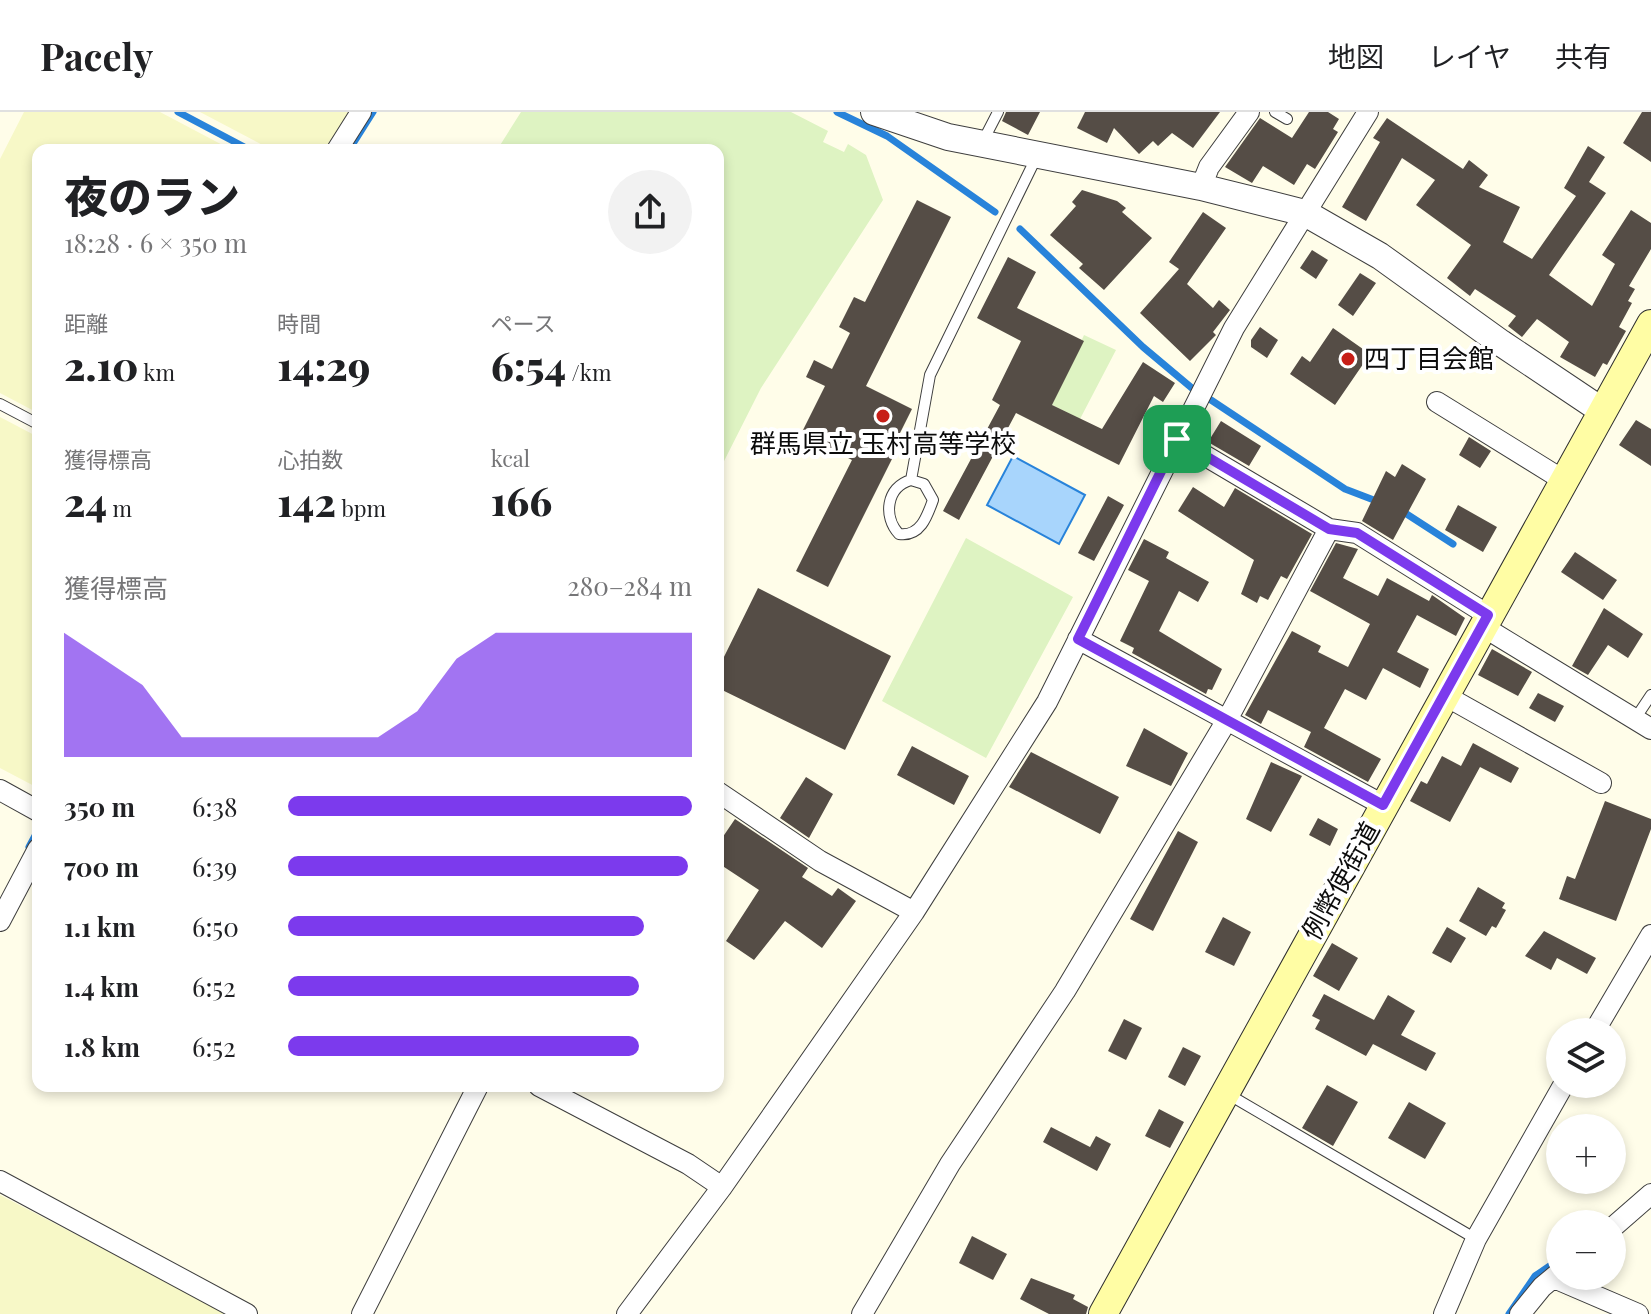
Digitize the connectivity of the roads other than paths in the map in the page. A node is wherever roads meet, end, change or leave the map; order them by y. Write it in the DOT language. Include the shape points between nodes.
graph roads {
  1 [pos="361,112"];
  2 [pos="874,112"];
  3 [pos="998,112"];
  4 [pos="1249,112"];
  5 [pos="1275,112"];
  6 [pos="1368,112"];
  7 [pos="1287,119"];
  8 [pos="341,144"];
  9 [pos="981,144"];
  10 [pos="1037,156"];
  11 [pos="1201,187"];
  12 [pos="1305,213"];
  13 [pos="1651,324"];
  14 [pos="1437,402"];
  15 [pos="0,404"];
  16 [pos="1601,410"];
  17 [pos="32,421"];
  18 [pos="1177,439"];
  19 [pos="911,480"];
  20 [pos="1563,480"];
  21 [pos="1329,529"];
  22 [pos="1485,621"];
  23 [pos="1078,639"];
  24 [pos="1444,695"];
  25 [pos="1651,695"];
  26 [pos="1227,720"];
  27 [pos="1643,724"];
  28 [pos="1601,783"];
  29 [pos="0,790"];
  30 [pos="724,796"];
  31 [pos="1383,805"];
  32 [pos="32,808"];
  33 [pos="32,860"];
  34 [pos="914,912"];
  35 [pos="0,921"];
  36 [pos="1651,935"];
  37 [pos="1602,1018"];
  38 [pos="475,1092"];
  39 [pos="550,1092"];
  40 [pos="1224,1092"];
  41 [pos="1556,1098"];
  42 [pos="0,1181"];
  43 [pos="722,1187"];
  44 [pos="1651,1194"];
  45 [pos="1626,1216"];
  46 [pos="1476,1239"];
  47 [pos="1546,1287"];
  48 [pos="1588,1290"];
  49 [pos="247,1314"];
  50 [pos="362,1314"];
  51 [pos="627,1314"];
  52 [pos="862,1314"];
  53 [pos="1103,1314"];
  54 [pos="1444,1314"];
  55 [pos="1520,1314"];
  56 [pos="1638,1314"];
  1 -- 8 [label="street"];
  2 -- 9 [label="street"];
  3 -- 9 [label="lane"];
  4 -- 11 [label="street" via="1209,167"];
  5 -- 7 [label="lane"];
  6 -- 12 [label="street"];
  9 -- 10 [label="street"];
  10 -- 11 [label="street"];
  10 -- 19 [label="lane" via="930,375"];
  11 -- 12 [label="street"];
  12 -- 16 [label="street" via="1380,256"];
  12 -- 18 [label="street" via="1246,307"];
  13 -- 16 [label="main road, 例幣使街道"];
  14 -- 20 [label="street"];
  15 -- 17 [label="lane"];
  16 -- 20 [label="main road, 例幣使街道"];
  18 -- 21 [label="street"];
  18 -- 23 [label="street"];
  19 -- 19 [label="lane" via="924,484 933,500 920,528 914,534 899,534 890,520 890,502 898,486"];
  20 -- 22 [label="main road, 例幣使街道"];
  21 -- 22 [label="street" via="1357,533"];
  21 -- 26 [label="street"];
  22 -- 24 [label="main road, 例幣使街道"];
  22 -- 27 [label="street"];
  23 -- 26 [label="street"];
  23 -- 34 [label="street" via="1047,702"];
  24 -- 28 [label="street"];
  24 -- 31 [label="main road, 例幣使街道"];
  25 -- 27 [label="lane"];
  26 -- 31 [label="street"];
  26 -- 52 [label="street"];
  29 -- 32 [label="street"];
  30 -- 34 [label="street" via="820,861"];
  31 -- 40 [label="main road, 例幣使街道"];
  33 -- 35 [label="street"];
  34 -- 43 [label="street"];
  36 -- 37 [label="street"];
  38 -- 50 [label="street"];
  39 -- 43 [label="street"];
  40 -- 46 [label="lane"];
  40 -- 53 [label="main road, 例幣使街道"];
  41 -- 46 [label="street"];
  42 -- 49 [label="street"];
  43 -- 51 [label="street"];
  44 -- 45 [label="street"];
  46 -- 54 [label="street"];
  47 -- 55 [label="street"];
  48 -- 56 [label="street"];
}
